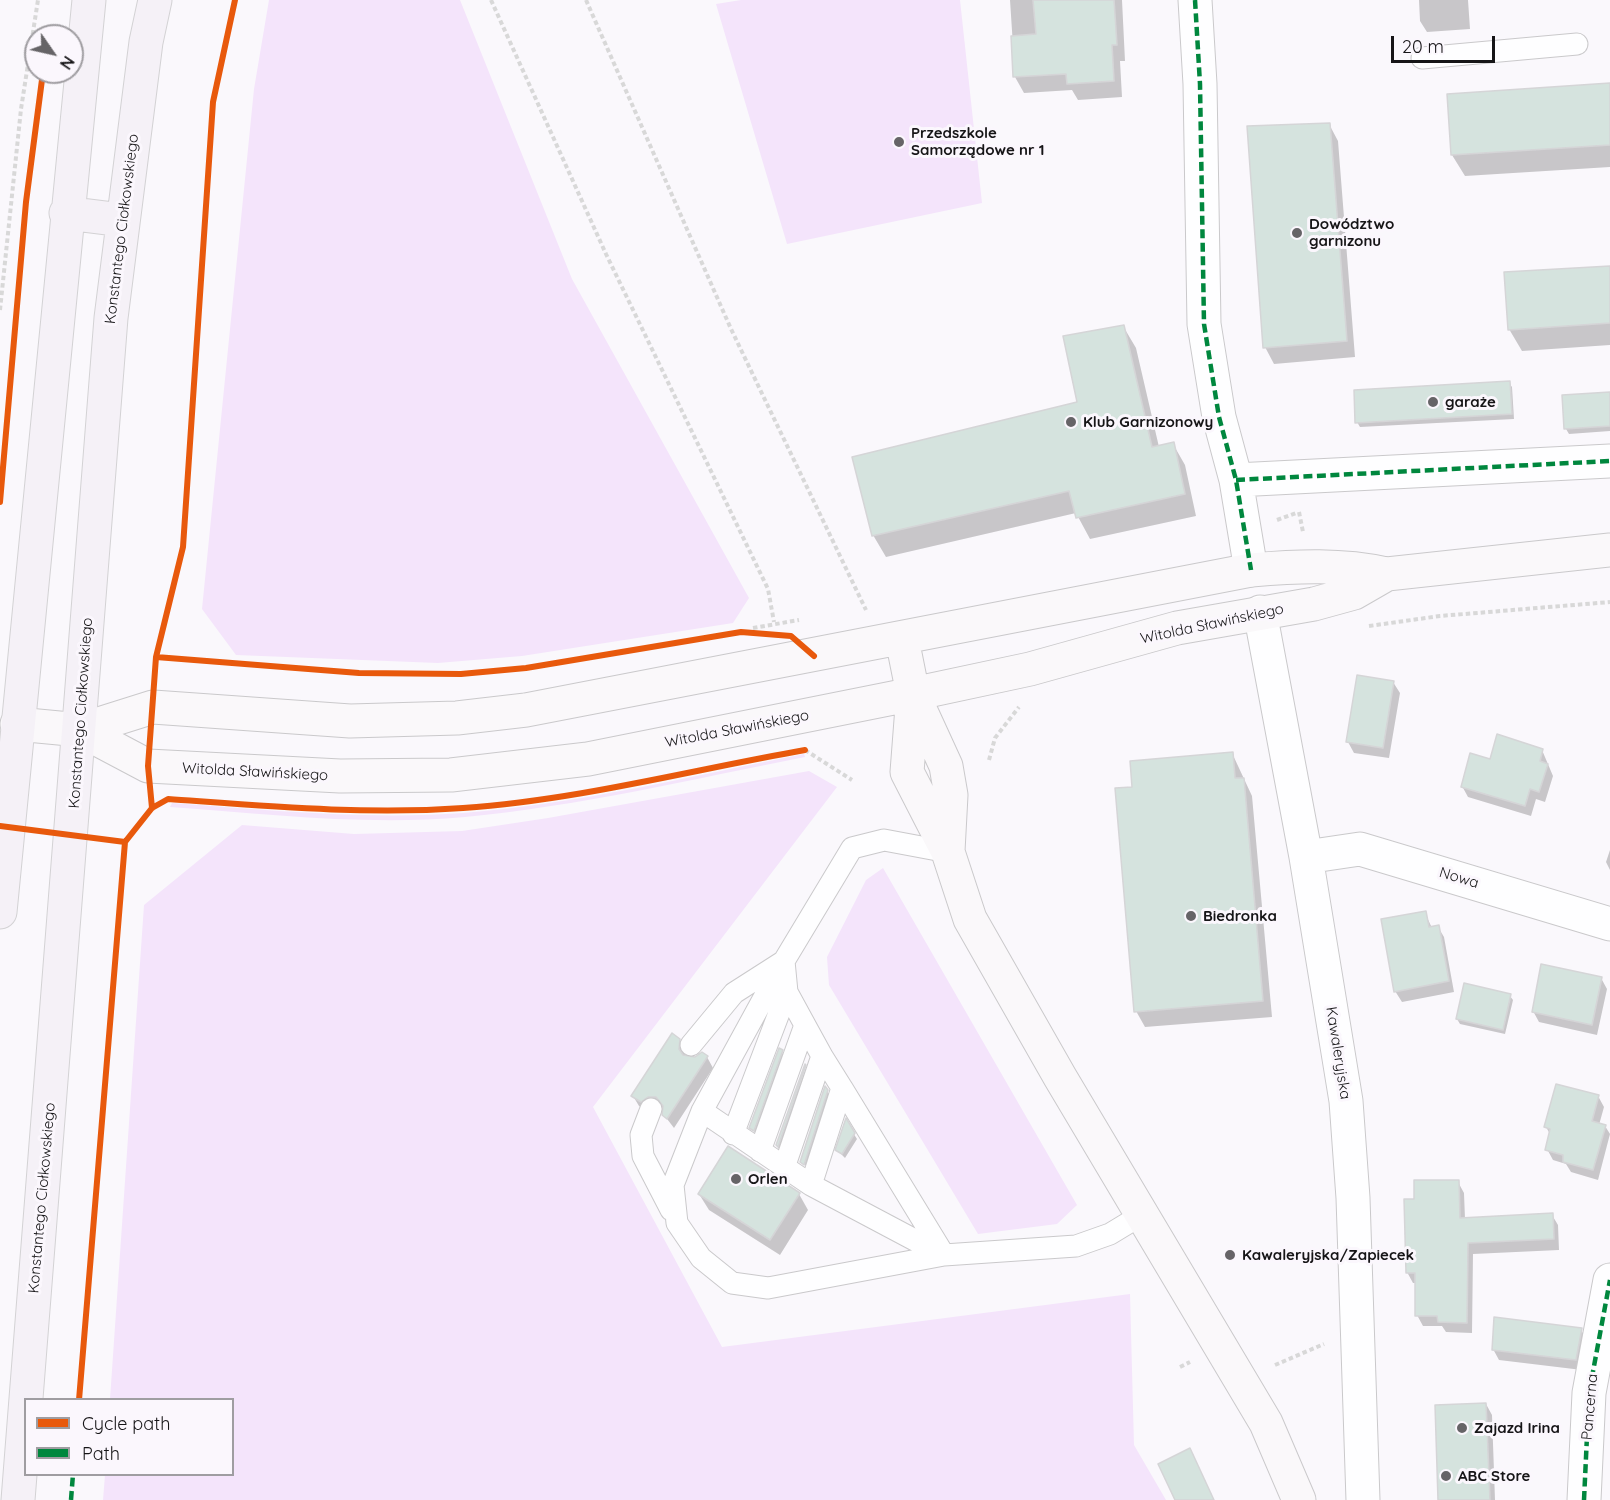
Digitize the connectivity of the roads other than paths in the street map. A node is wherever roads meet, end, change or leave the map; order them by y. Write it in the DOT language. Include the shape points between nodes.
graph roads {
  1 [pos="89,0"];
  2 [pos="155,0"];
  3 [pos="1195,0"];
  4 [pos="1577,44"];
  5 [pos="1422,58"];
  6 [pos="66,213"];
  7 [pos="122,220"];
  8 [pos="1610,461"];
  9 [pos="1236,480"];
  10 [pos="1610,550"];
  11 [pos="1251,570"];
  12 [pos="1387,574"];
  13 [pos="1260,612"];
  14 [pos="902,639"];
  15 [pos="914,694"];
  16 [pos="17,724"];
  17 [pos="80,730"];
  18 [pos="948,852"];
  19 [pos="1306,857"];
  20 [pos="0,912"];
  21 [pos="1610,924"];
  22 [pos="784,960"];
  23 [pos="787,992"];
  24 [pos="806,1025"];
  25 [pos="691,1045"];
  26 [pos="822,1056"];
  27 [pos="842,1088"];
  28 [pos="651,1109"];
  29 [pos="702,1111"];
  30 [pos="733,1134"];
  31 [pos="760,1151"];
  32 [pos="784,1168"];
  33 [pos="810,1185"];
  34 [pos="1143,1214"];
  35 [pos="677,1222"];
  36 [pos="944,1255"];
  37 [pos="1610,1280"];
  38 [pos="26,1398"];
  39 [pos="24,1425"];
  40 [pos="18,1500"];
  41 [pos="1299,1500"];
  42 [pos="1363,1500"];
  43 [pos="1584,1500"];
  1 -- 6 [label="main road"];
  2 -- 7 [label="main road, Konstantego Ciołkowskiego"];
  3 -- 9 [label="street" via="1204,324 1219,417"];
  4 -- 5 [label="lane"];
  6 -- 7 [label="main road"];
  6 -- 16 [label="main road"];
  7 -- 17 [label="main road, Konstantego Ciołkowskiego"];
  8 -- 9 [label="street"];
  9 -- 11 [label="street"];
  10 -- 12 [label="main road, Witolda Sławińskiego"];
  11 -- 12 [label="main road, Witolda Sławińskiego" via="1353,567"];
  11 -- 13 [label="main road"];
  11 -- 14 [label="main road, Witolda Sławińskiego"];
  12 -- 13 [label="main road, Witolda Sławińskiego" via="1354,593"];
  13 -- 15 [label="main road, Witolda Sławińskiego" via="1177,628 1030,669"];
  13 -- 19 [label="street, Kawaleryjska"];
  14 -- 15 [label="main road"];
  14 -- 17 [label="main road, Witolda Sławińskiego" via="526,710 457,718 350,721 153,707"];
  15 -- 17 [label="main road, Witolda Sławińskiego" via="588,759 451,775 340,776 148,766"];
  15 -- 18 [label="main road" via="946,766 951,795"];
  16 -- 17 [label="main road, Witolda Sławińskiego"];
  16 -- 20 [label="main road"];
  17 -- 38 [label="main road, Konstantego Ciołkowskiego"];
  18 -- 22 [label="lane" via="884,840 852,848"];
  18 -- 34 [label="main road" via="970,919"];
  19 -- 21 [label="street, Nowa" via="1360,849"];
  19 -- 42 [label="street, Kawaleryjska" via="1346,1101"];
  22 -- 23 [label="lane"];
  22 -- 25 [label="lane" via="734,993"];
  22 -- 29 [label="lane"];
  23 -- 24 [label="lane"];
  23 -- 30 [label="lane"];
  24 -- 26 [label="lane"];
  24 -- 31 [label="lane"];
  26 -- 27 [label="lane"];
  26 -- 32 [label="lane"];
  27 -- 33 [label="lane"];
  27 -- 36 [label="lane"];
  28 -- 35 [label="lane" via="641,1135 644,1156"];
  29 -- 30 [label="lane"];
  29 -- 35 [label="lane" via="673,1185"];
  30 -- 31 [label="lane"];
  31 -- 32 [label="lane"];
  32 -- 33 [label="lane"];
  33 -- 36 [label="lane"];
  34 -- 36 [label="lane" via="1110,1234 1076,1245"];
  34 -- 41 [label="main road" via="1266,1423"];
  35 -- 36 [label="lane" via="701,1258 732,1283 768,1288"];
  37 -- 43 [label="street, Pancerna" via="1589,1393"];
  39 -- 40 [label="main road, Konstantego Ciołkowskiego"];
}
